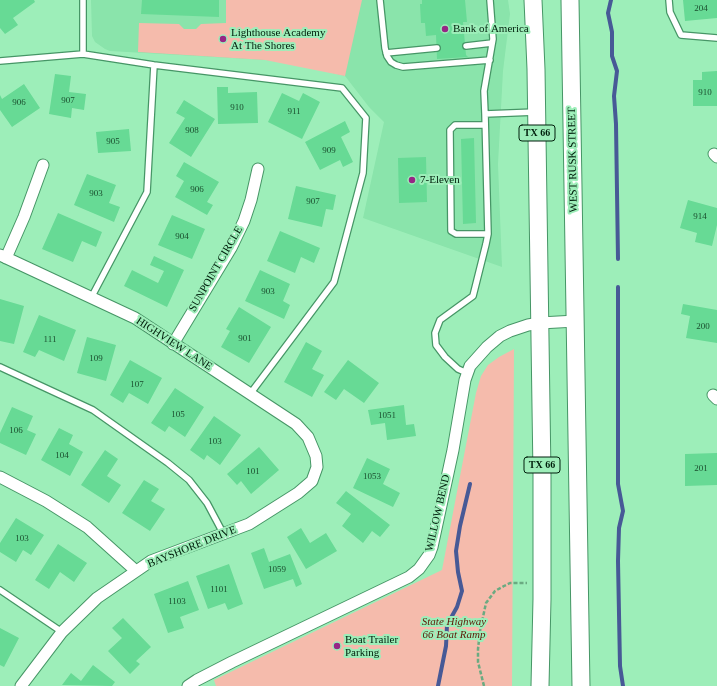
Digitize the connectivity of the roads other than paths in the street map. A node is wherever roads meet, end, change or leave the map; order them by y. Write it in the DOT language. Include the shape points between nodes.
graph roads {
  1 [pos="83,0"];
  2 [pos="380,0"];
  3 [pos="490,0"];
  4 [pos="534,0"];
  5 [pos="570,0"];
  6 [pos="669,0"];
  7 [pos="717,38"];
  8 [pos="492,44"];
  9 [pos="466,46"];
  10 [pos="437,48"];
  11 [pos="386,53"];
  12 [pos="83,54"];
  13 [pos="490,60"];
  14 [pos="0,61"];
  15 [pos="154,65"];
  16 [pos="537,112"];
  17 [pos="485,114"];
  18 [pos="485,125"];
  19 [pos="43,165"];
  20 [pos="258,169"];
  21 [pos="488,234"];
  22 [pos="3,256"];
  23 [pos="91,298"];
  24 [pos="576,321"];
  25 [pos="540,322"];
  26 [pos="173,344"];
  27 [pos="0,367"];
  28 [pos="467,373"];
  29 [pos="250,394"];
  30 [pos="317,467"];
  31 [pos="0,477"];
  32 [pos="223,533"];
  33 [pos="136,571"];
  34 [pos="0,590"];
  35 [pos="62,632"];
  36 [pos="21,686"];
  37 [pos="188,686"];
  38 [pos="540,686"];
  39 [pos="581,686"];
  1 -- 12 [label="lane"];
  2 -- 11 [label="lane"];
  3 -- 8 [label="lane"];
  4 -- 16 [label="main road, TX 66"];
  5 -- 24 [label="main road, WEST RUSK STREET"];
  6 -- 7 [label="lane" via="670,12 681,35"];
  8 -- 9 [label="lane"];
  8 -- 13 [label="lane"];
  10 -- 11 [label="lane"];
  11 -- 13 [label="lane" via="391,62 403,67"];
  12 -- 14 [label="lane"];
  12 -- 15 [label="lane"];
  13 -- 17 [label="lane" via="484,91"];
  15 -- 23 [label="lane" via="147,192"];
  15 -- 29 [label="lane" via="342,88 366,118 363,173 334,282"];
  16 -- 17 [label="lane"];
  16 -- 25 [label="main road, TX 66"];
  17 -- 18 [label="lane"];
  18 -- 21 [label="lane"];
  18 -- 21 [label="lane" via="455,125 450,130 451,231 456,234"];
  19 -- 22 [label="street" via="24,217"];
  20 -- 26 [label="street, SUNPOINT CIRCLE" via="244,221 231,248"];
  21 -- 28 [label="lane" via="473,296 440,320 435,333 436,345 445,357 458,369"];
  22 -- 23 [label="street, HIGHVIEW LANE"];
  23 -- 26 [label="street, HIGHVIEW LANE" via="135,318"];
  24 -- 25 [label="street, WILLOW BEND"];
  24 -- 39 [label="main road, WEST RUSK STREET"];
  25 -- 28 [label="street, WILLOW BEND" via="500,336 480,354"];
  25 -- 38 [label="main road, TX 66"];
  26 -- 29 [label="street, HIGHVIEW LANE"];
  27 -- 32 [label="lane" via="93,410 168,463 189,480 207,502"];
  28 -- 37 [label="street, WILLOW BEND" via="432,547 419,569 409,577 232,662"];
  29 -- 30 [label="street, HIGHVIEW LANE" via="296,424 308,437 316,456"];
  30 -- 32 [label="street, BAYSHORE DRIVE" via="312,481 298,493 249,524"];
  31 -- 33 [label="street" via="46,501 87,527"];
  32 -- 33 [label="street, BAYSHORE DRIVE" via="151,561"];
  33 -- 35 [label="street, BAYSHORE DRIVE" via="97,598"];
  34 -- 35 [label="lane"];
  35 -- 36 [label="street, BAYSHORE DRIVE"];
}
